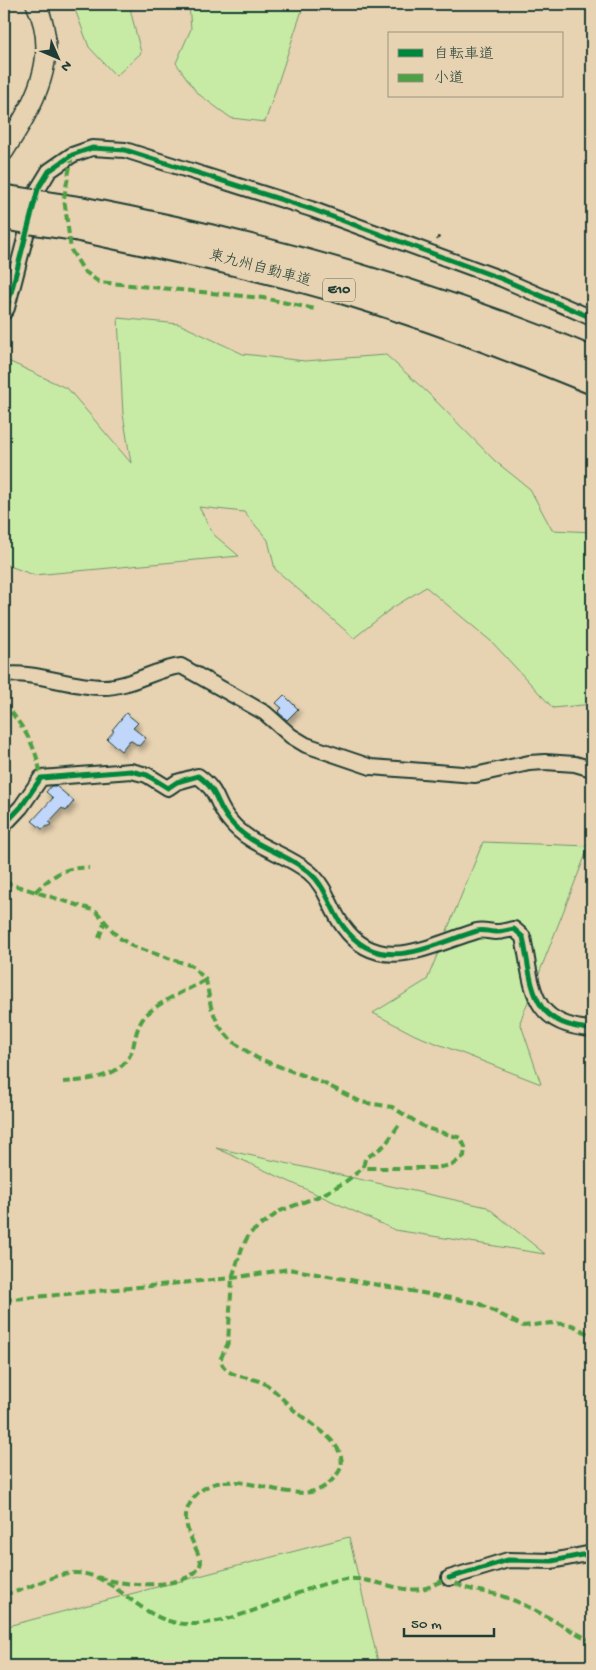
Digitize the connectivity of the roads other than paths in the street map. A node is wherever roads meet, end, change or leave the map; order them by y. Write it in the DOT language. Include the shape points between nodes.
graph roads {
  1 [pos="36,4"];
  2 [pos="4,151"];
  3 [pos="4,198"];
  4 [pos="4,217"];
  5 [pos="80,219"];
  6 [pos="4,312"];
  7 [pos="592,318"];
  8 [pos="592,360"];
  9 [pos="592,381"];
  10 [pos="4,675"];
  11 [pos="592,770"];
  12 [pos="4,825"];
  13 [pos="592,1029"];
  14 [pos="592,1552"];
  15 [pos="449,1578"];
  1 -- 2 [label="main road" via="43,18 46,42 39,90"];
  3 -- 5 [label="highway, 東九州自動車道 / E10, bridge"];
  4 -- 5 [label="highway, 東九州自動車道 / E10, bridge"];
  5 -- 8 [label="highway, 東九州自動車道 / E10" via="175,228 366,278 456,307"];
  5 -- 9 [label="highway, 東九州自動車道 / E10" via="353,294 454,327"];
  6 -- 7 [label="street" via="38,189 49,171 72,155 92,148 125,150 311,209 502,279"];
  10 -- 11 [label="street" via="18,673 83,686 106,687 181,666 265,713 306,745 371,767 475,775 546,762 575,764"];
  12 -- 13 [label="street" via="41,778 131,771 147,775 168,788 198,776 211,786 230,821 249,838 310,873 326,892 342,926 366,949 380,954 406,953 480,930 514,929 524,937 530,981 550,1015 562,1025"];
  14 -- 15 [label="street" via="552,1561 508,1560"];
}
